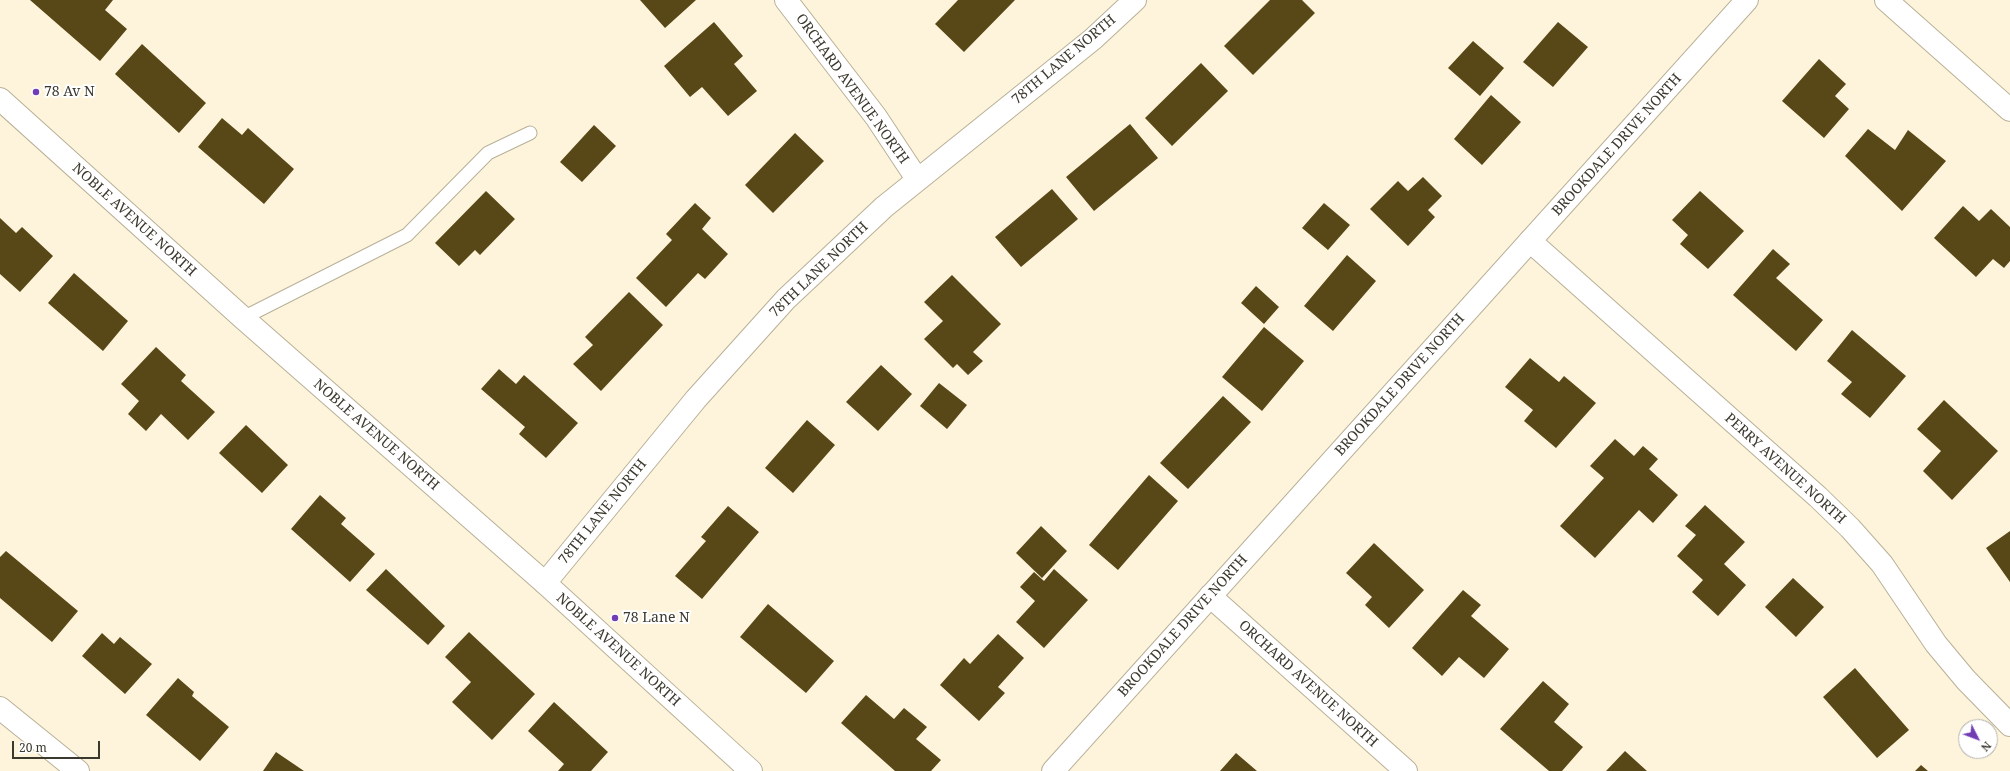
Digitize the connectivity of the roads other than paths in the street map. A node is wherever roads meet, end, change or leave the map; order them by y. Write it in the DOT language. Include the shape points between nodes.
graph roads {
  1 [pos="786,0"];
  2 [pos="1135,0"];
  3 [pos="1748,0"];
  4 [pos="1886,0"];
  5 [pos="0,99"];
  6 [pos="2010,110"];
  7 [pos="530,133"];
  8 [pos="917,179"];
  9 [pos="1530,241"];
  10 [pos="243,318"];
  11 [pos="545,583"];
  12 [pos="1210,596"];
  13 [pos="0,708"];
  14 [pos="2010,725"];
  15 [pos="78,771"];
  16 [pos="751,771"];
  17 [pos="1053,771"];
  18 [pos="1406,771"];
  1 -- 8 [label="street, ORCHARD AVENUE NORTH" via="876,117"];
  2 -- 8 [label="street, 78TH LANE NORTH" via="1093,40"];
  3 -- 9 [label="street, BROOKDALE DRIVE NORTH"];
  4 -- 6 [label="street"];
  5 -- 10 [label="street, NOBLE AVENUE NORTH"];
  7 -- 10 [label="lane" via="488,153 407,235"];
  8 -- 11 [label="street, 78TH LANE NORTH" via="786,299 696,399"];
  9 -- 12 [label="street, BROOKDALE DRIVE NORTH"];
  9 -- 14 [label="street, PERRY AVENUE NORTH" via="1850,528 1882,564 1946,656"];
  10 -- 11 [label="street, NOBLE AVENUE NORTH"];
  11 -- 16 [label="street, NOBLE AVENUE NORTH"];
  12 -- 17 [label="street, BROOKDALE DRIVE NORTH"];
  12 -- 18 [label="street, ORCHARD AVENUE NORTH"];
  13 -- 15 [label="street"];
}
